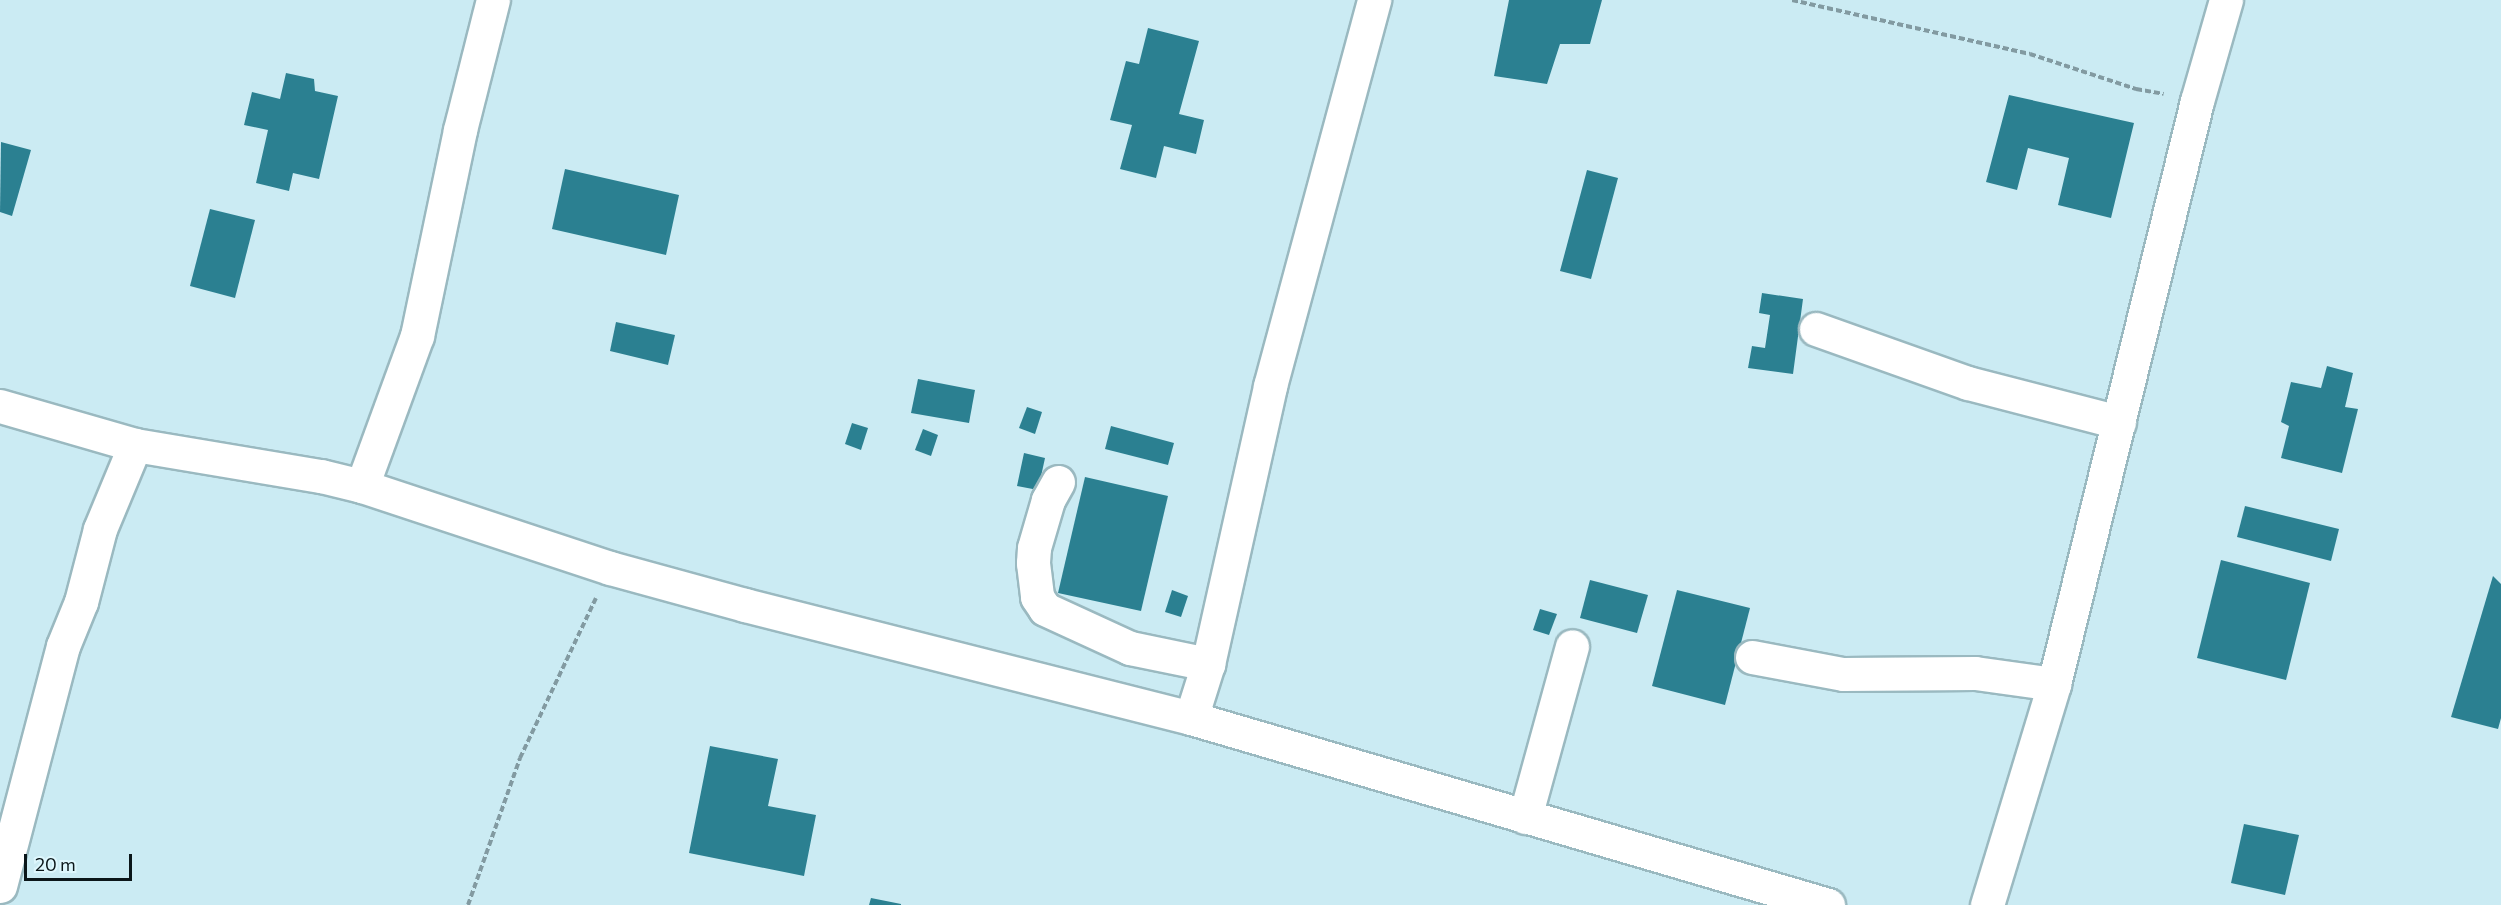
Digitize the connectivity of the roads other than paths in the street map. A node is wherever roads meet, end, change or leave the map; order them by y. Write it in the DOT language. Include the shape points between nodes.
graph roads {
  1 [pos="493,0"];
  2 [pos="1374,0"];
  3 [pos="2226,0"];
  4 [pos="1815,329"];
  5 [pos="0,406"];
  6 [pos="2119,422"];
  7 [pos="135,445"];
  8 [pos="1058,482"];
  9 [pos="362,486"];
  10 [pos="1572,646"];
  11 [pos="1752,657"];
  12 [pos="1208,664"];
  13 [pos="2054,684"];
  14 [pos="1191,718"];
  15 [pos="1525,817"];
  16 [pos="0,886"];
  17 [pos="1828,905"];
  18 [pos="1987,905"];
  1 -- 9 [label="street" via="460,130 417,336"];
  2 -- 12 [label="street" via="1269,386"];
  3 -- 6 [label="street" via="2197,101"];
  4 -- 6 [label="street" via="1968,383"];
  5 -- 7 [label="street"];
  6 -- 13 [label="street"];
  7 -- 9 [label="street"];
  7 -- 16 [label="street" via="100,529 81,602 63,646"];
  8 -- 12 [label="street" via="1048,500 1034,548 1037,597 1045,609 1130,648"];
  9 -- 14 [label="street" via="610,568"];
  10 -- 15 [label="street"];
  11 -- 13 [label="street" via="1843,674 1975,673"];
  12 -- 14 [label="street"];
  13 -- 18 [label="street"];
  14 -- 15 [label="street"];
  15 -- 17 [label="street"];
}
